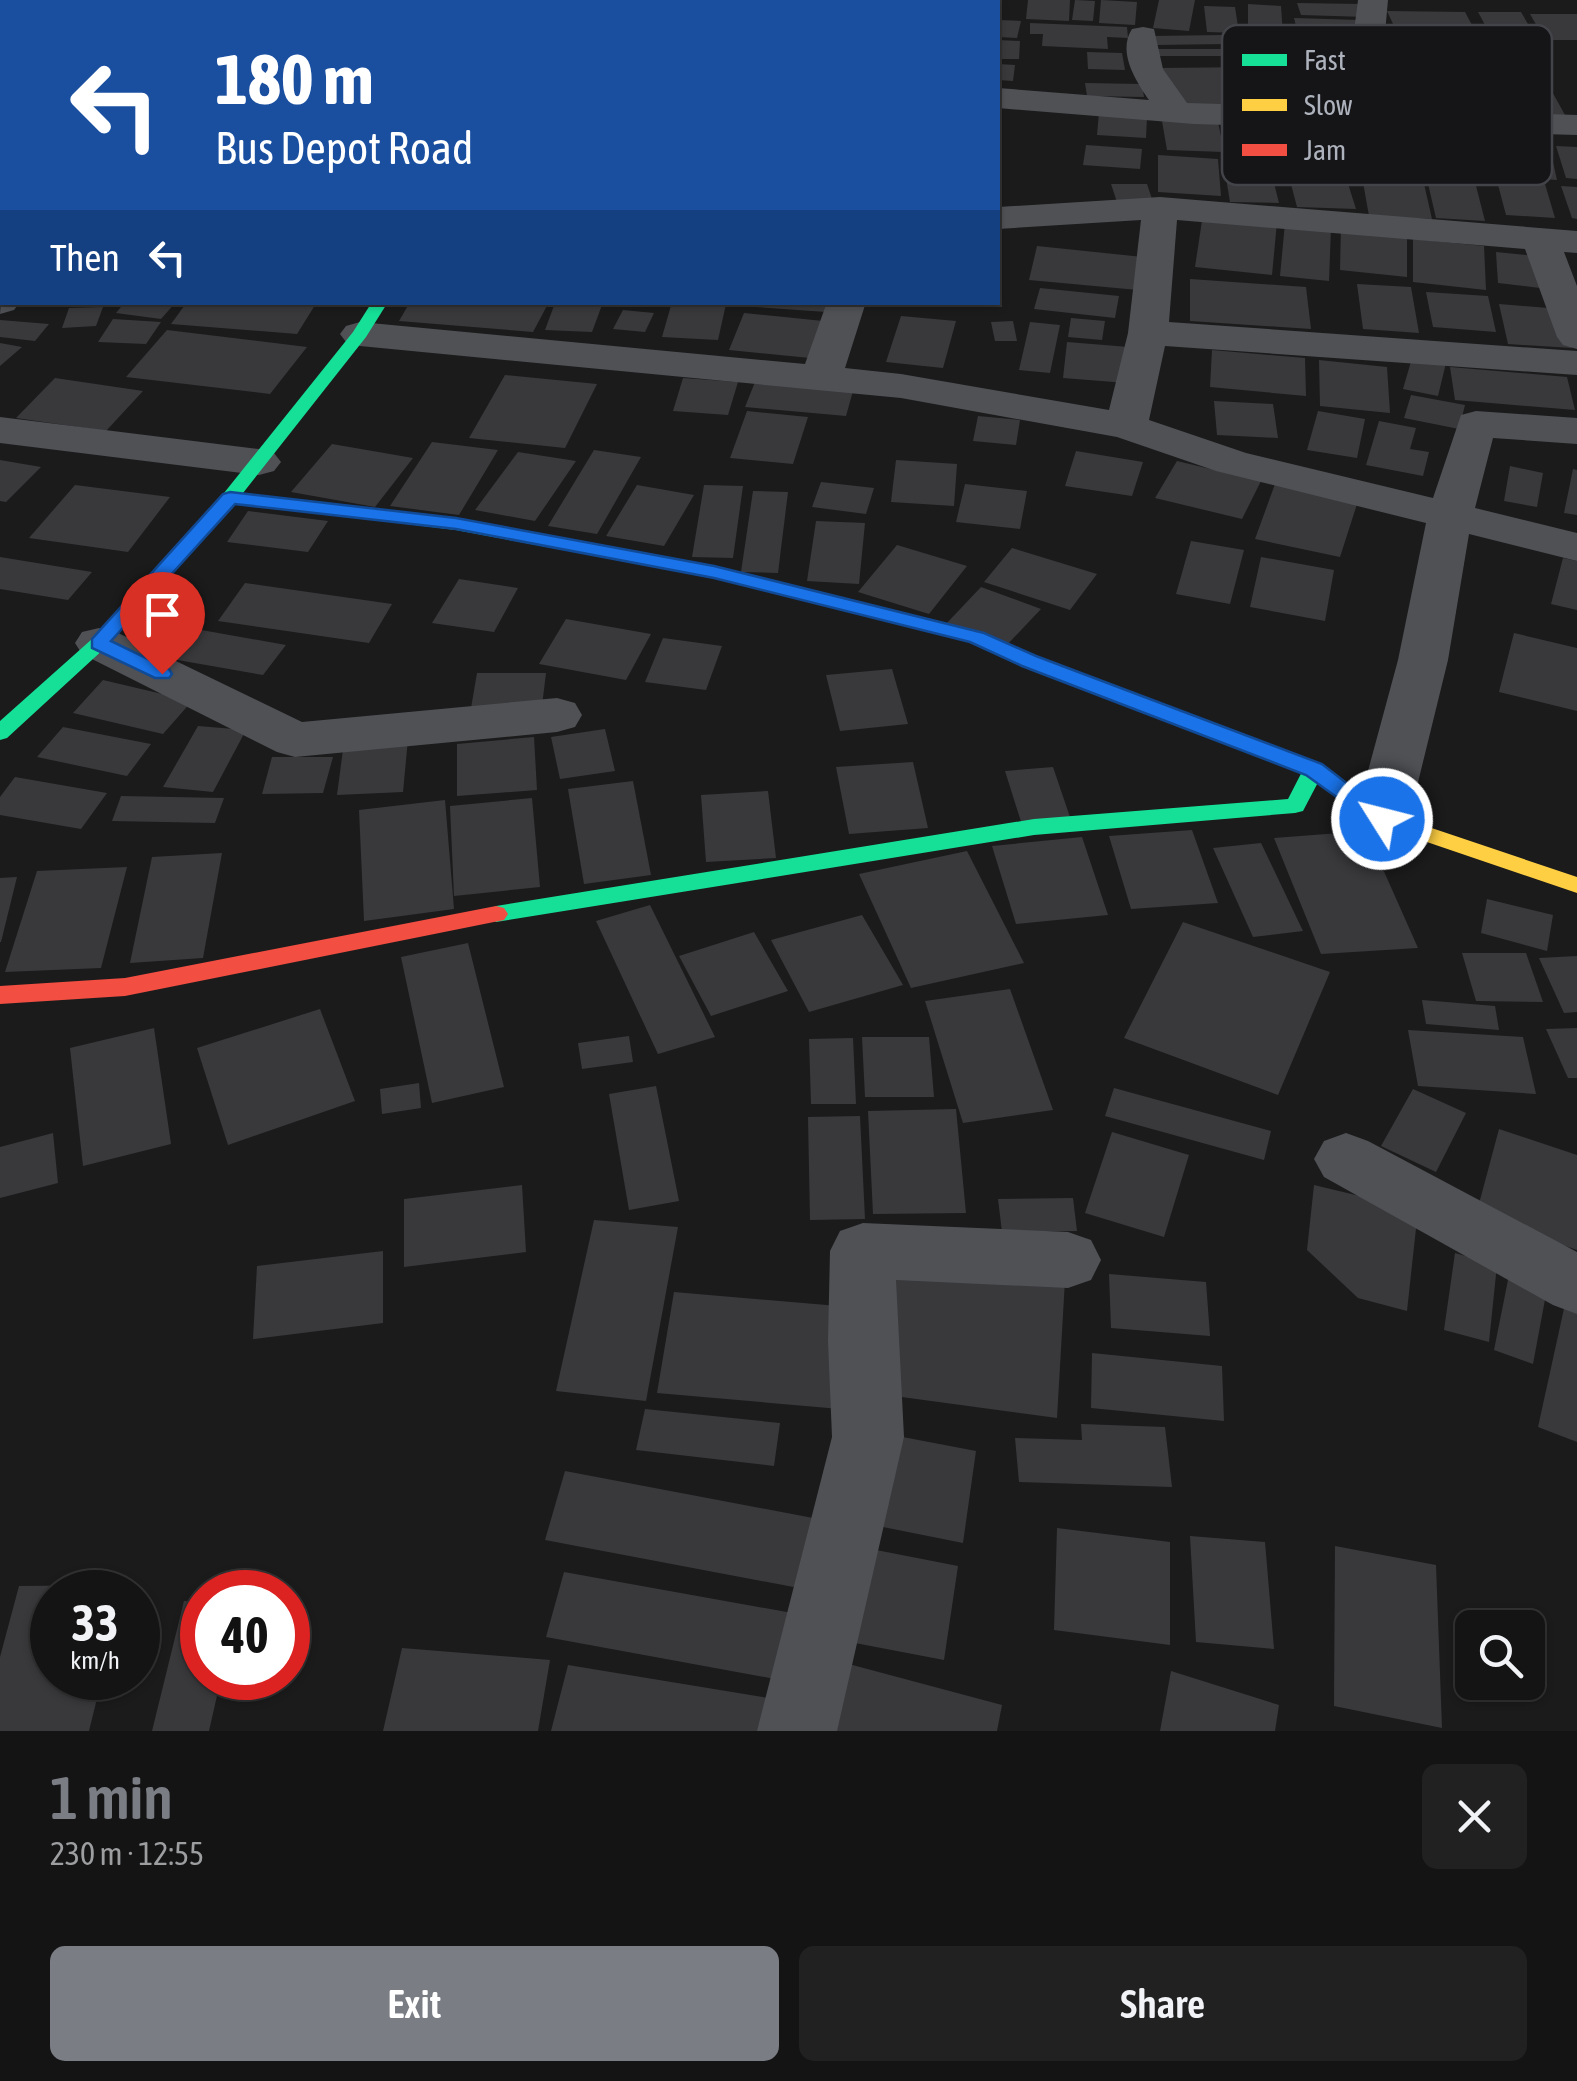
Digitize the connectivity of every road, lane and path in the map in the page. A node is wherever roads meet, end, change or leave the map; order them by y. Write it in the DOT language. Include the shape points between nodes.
graph roads {
  1 [pos="1373,0"];
  2 [pos="1370,25"];
  3 [pos="1143,36"];
  4 [pos="1000,98"];
  5 [pos="1176,112"];
  6 [pos="1222,113"];
  7 [pos="1552,123"];
  8 [pos="1577,124"];
  9 [pos="1160,208"];
  10 [pos="1000,218"];
  11 [pos="1559,242"];
  12 [pos="846,305"];
  13 [pos="370,318"];
  14 [pos="1148,332"];
  15 [pos="1577,337"];
  16 [pos="1577,363"];
  17 [pos="820,378"];
  18 [pos="1126,426"];
  19 [pos="0,430"];
  20 [pos="1577,430"];
  21 [pos="259,462"];
  22 [pos="230,498"];
  23 [pos="1450,516"];
  24 [pos="1577,547"];
  25 [pos="99,643"];
  26 [pos="558,715"];
  27 [pos="0,734"];
  28 [pos="1314,770"];
  29 [pos="1382,819"];
  30 [pos="1577,885"];
  31 [pos="0,995"];
  32 [pos="1346,1159"];
  33 [pos="1068,1260"];
  34 [pos="1577,1285"];
  35 [pos="797,1731"];
  1 -- 2 [label="street"];
  3 -- 5 [label="street" via="1148,78"];
  4 -- 5 [label="street"];
  5 -- 6 [label="street"];
  7 -- 8 [label="street"];
  9 -- 10 [label="street"];
  9 -- 11 [label="street"];
  9 -- 14 [label="street"];
  11 -- 15 [label="street"];
  12 -- 17 [label="street"];
  13 -- 17 [label="street"];
  13 -- 21 [label="street"];
  14 -- 16 [label="street"];
  14 -- 18 [label="street"];
  17 -- 18 [label="street"];
  18 -- 23 [label="street" via="1231,462"];
  19 -- 21 [label="street"];
  20 -- 23 [label="street" via="1476,424"];
  21 -- 22 [label="street"];
  22 -- 25 [label="street"];
  22 -- 28 [label="street" via="456,524 714,572 977,637"];
  23 -- 24 [label="street"];
  23 -- 29 [label="street" via="1423,660"];
  25 -- 26 [label="street" via="295,740"];
  25 -- 27 [label="street"];
  28 -- 29 [label="street"];
  28 -- 31 [label="street" via="1295,806 1034,827 494,914 125,987"];
  29 -- 30 [label="street"];
  32 -- 34 [label="street"];
  33 -- 35 [label="street" via="863,1252 868,1437"];
}
